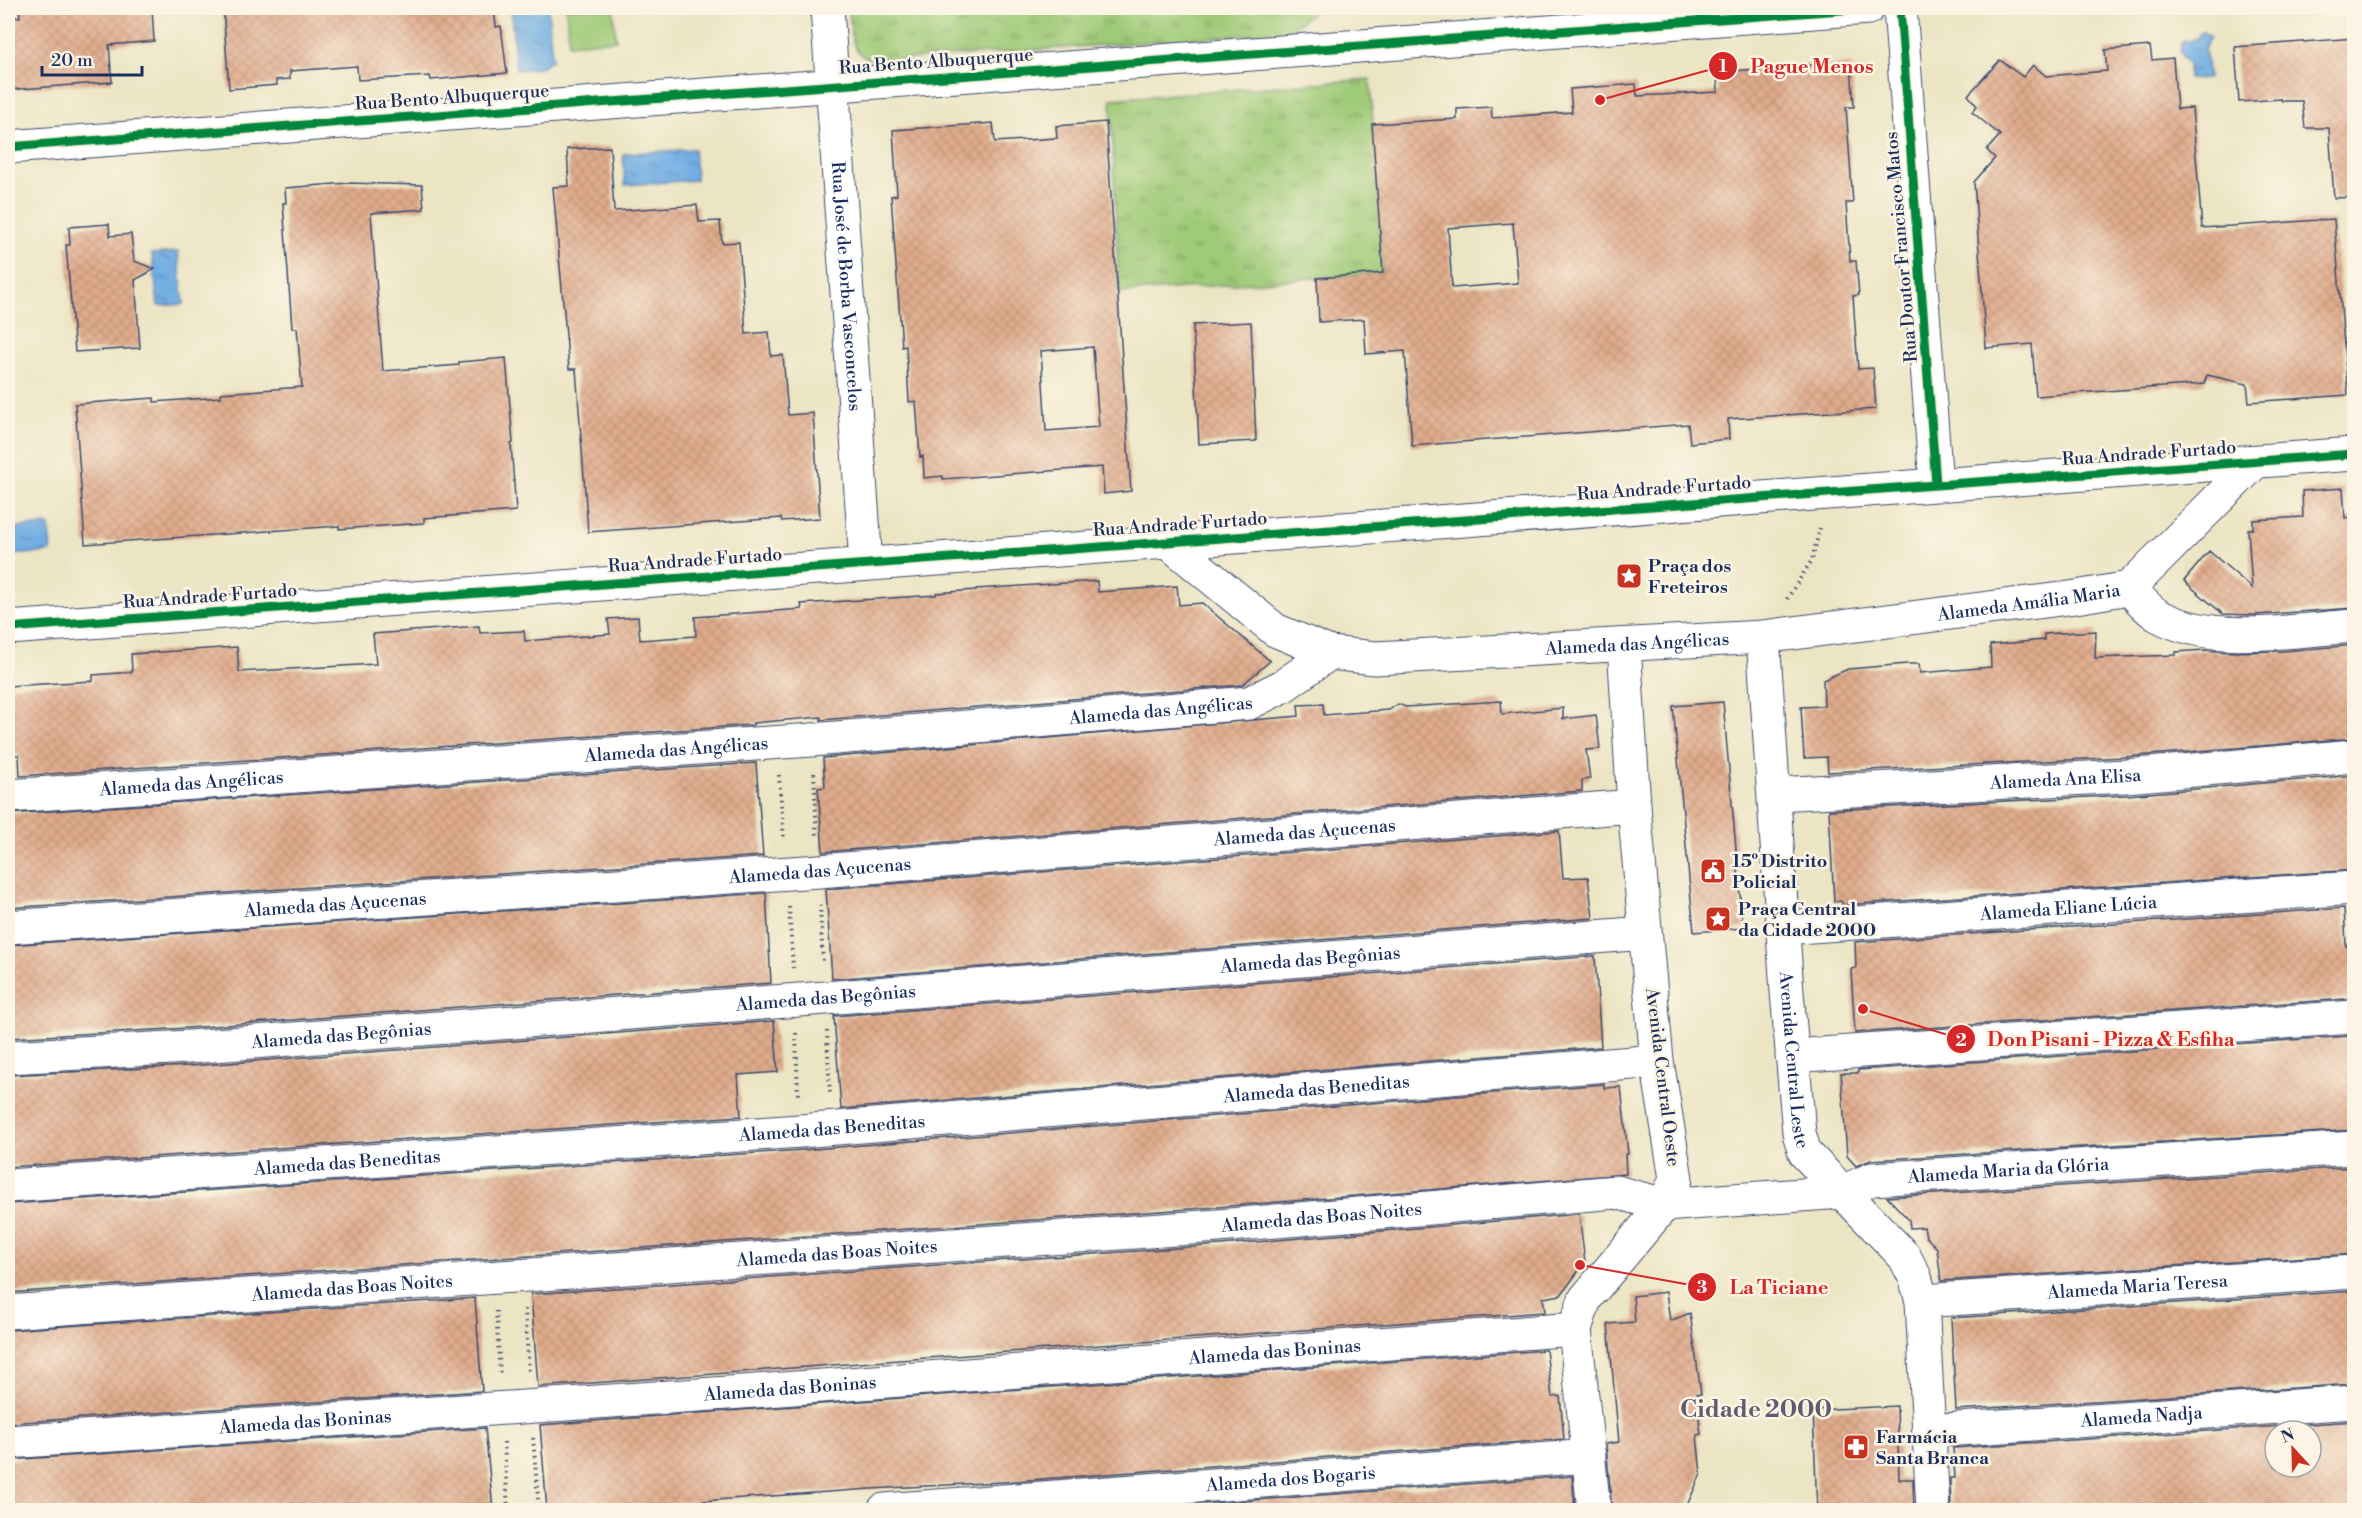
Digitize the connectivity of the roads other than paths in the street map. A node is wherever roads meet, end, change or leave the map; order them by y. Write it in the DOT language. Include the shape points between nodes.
graph roads {
  1 [pos="827,8"];
  2 [pos="1868,8"];
  3 [pos="1900,8"];
  4 [pos="834,85"];
  5 [pos="8,147"];
  6 [pos="2355,454"];
  7 [pos="2255,462"];
  8 [pos="1936,484"];
  9 [pos="1168,542"];
  10 [pos="866,564"];
  11 [pos="2129,588"];
  12 [pos="2355,626"];
  13 [pos="8,628"];
  14 [pos="1763,637"];
  15 [pos="1624,645"];
  16 [pos="1330,653"];
  17 [pos="2355,756"];
  18 [pos="1775,794"];
  19 [pos="8,796"];
  20 [pos="1634,806"];
  21 [pos="2355,888"];
  22 [pos="8,927"];
  23 [pos="1783,928"];
  24 [pos="1645,933"];
  25 [pos="2355,1017"];
  26 [pos="1792,1056"];
  27 [pos="8,1057"];
  28 [pos="1657,1061"];
  29 [pos="2355,1148"];
  30 [pos="8,1186"];
  31 [pos="1842,1192"];
  32 [pos="1664,1205"];
  33 [pos="2355,1272"];
  34 [pos="1922,1301"];
  35 [pos="8,1312"];
  36 [pos="1575,1329"];
  37 [pos="2355,1402"];
  38 [pos="1929,1431"];
  39 [pos="8,1442"];
  40 [pos="1589,1456"];
  41 [pos="884,1510"];
  42 [pos="1594,1510"];
  43 [pos="1933,1510"];
  1 -- 4 [label="street, Rua José de Borba Vasconcelos"];
  2 -- 4 [label="street, Rua Bento Albuquerque"];
  3 -- 8 [label="street, Rua Doutor Francisco Matos"];
  4 -- 5 [label="street, Rua Bento Albuquerque"];
  4 -- 10 [label="street, Rua José de Borba Vasconcelos"];
  6 -- 7 [label="street, Rua Andrade Furtado"];
  7 -- 8 [label="street, Rua Andrade Furtado"];
  7 -- 11 [label="street, Rua Andrade Furtado"];
  8 -- 9 [label="street, Rua Andrade Furtado"];
  9 -- 10 [label="street, Rua Andrade Furtado"];
  9 -- 16 [label="street, Alameda das Angélicas" via="1275,630"];
  10 -- 13 [label="street, Rua Andrade Furtado"];
  11 -- 12 [label="street, Alameda Amália Maria" via="2158,615 2210,631 2238,634"];
  11 -- 14 [label="street, Alameda Amália Maria"];
  14 -- 15 [label="street, Alameda das Angélicas"];
  14 -- 18 [label="street, Avenida Central Leste"];
  15 -- 16 [label="street, Alameda das Angélicas" via="1375,658"];
  15 -- 20 [label="street, Avenida Central Oeste"];
  16 -- 19 [label="street, Alameda das Angélicas" via="1283,686 1249,703 812,740"];
  17 -- 18 [label="street, Alameda Ana Elisa" via="2126,776"];
  18 -- 23 [label="street, Avenida Central Leste"];
  20 -- 22 [label="street, Alameda das Açucenas" via="819,871"];
  20 -- 24 [label="street, Avenida Central Oeste"];
  21 -- 23 [label="street, Alameda Eliane Lúcia"];
  23 -- 26 [label="street, Avenida Central Leste"];
  24 -- 27 [label="street, Alameda das Begônias" via="810,1000"];
  24 -- 28 [label="street, Avenida Central Oeste"];
  25 -- 26 [label="street"];
  26 -- 31 [label="street, Avenida Central Leste" via="1799,1133 1805,1153"];
  28 -- 30 [label="street, Alameda das Beneditas" via="800,1131"];
  28 -- 32 [label="street, Avenida Central Oeste" via="1676,1179"];
  29 -- 31 [label="street, Alameda Maria da Glória" via="1872,1179"];
  31 -- 32 [label="street, Alameda Maria da Glória"];
  31 -- 34 [label="street, Avenida Central Leste" via="1904,1256"];
  32 -- 35 [label="street, Alameda das Boas Noites" via="1616,1192 1218,1227"];
  32 -- 36 [label="street, Avenida Central Oeste" via="1585,1299"];
  33 -- 34 [label="street, Alameda Maria Teresa"];
  34 -- 38 [label="street, Avenida Central Leste"];
  36 -- 39 [label="street, Alameda das Boninas" via="730,1393"];
  36 -- 40 [label="street, Avenida Central Oeste"];
  37 -- 38 [label="street, Alameda Nadja"];
  38 -- 43 [label="street, Avenida Central Leste"];
  40 -- 41 [label="street, Alameda dos Bogaris"];
  40 -- 42 [label="street, Avenida Central Oeste"];
}
